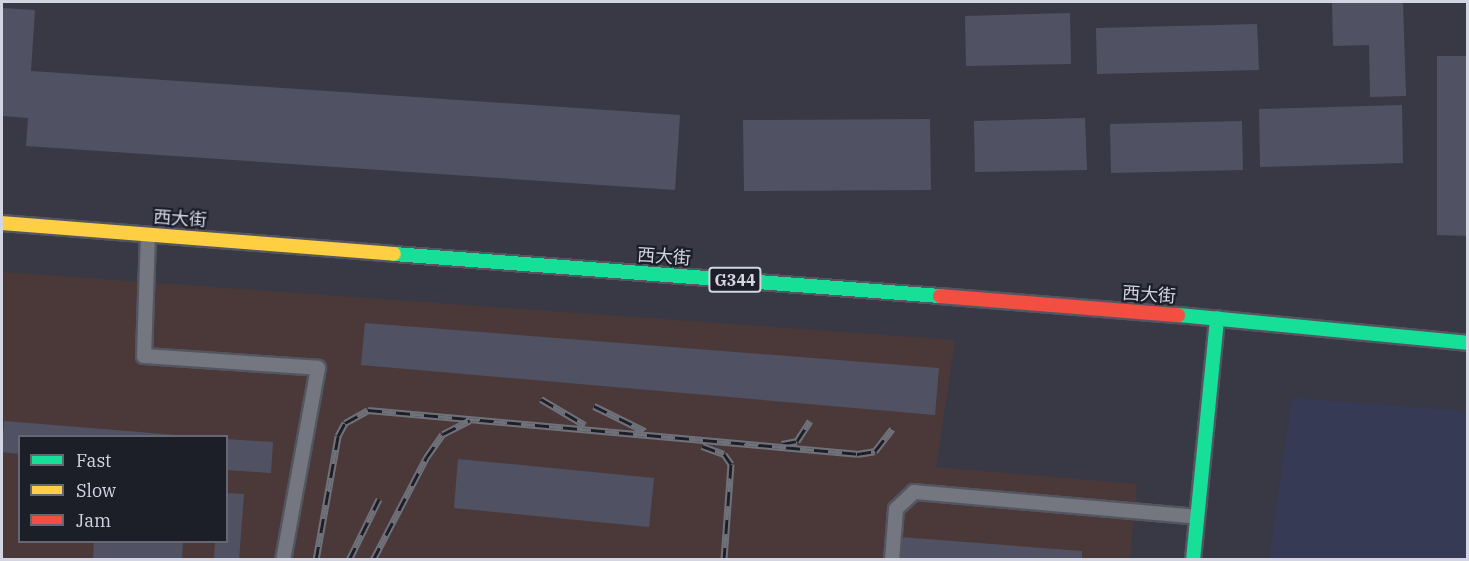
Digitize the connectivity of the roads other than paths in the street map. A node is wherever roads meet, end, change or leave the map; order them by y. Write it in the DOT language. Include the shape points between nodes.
graph roads {
  1 [pos="2,223"];
  2 [pos="148,234"];
  3 [pos="1217,318"];
  4 [pos="1467,343"];
  5 [pos="1197,517"];
  6 [pos="284,560"];
  7 [pos="892,560"];
  8 [pos="1193,560"];
  1 -- 2 [label="main road, 西大街 / G344"];
  2 -- 3 [label="main road, 西大街 / G344"];
  2 -- 6 [label="lane" via="144,356 318,368"];
  3 -- 4 [label="main road, 西大街 / G344"];
  3 -- 5 [label="main road"];
  5 -- 7 [label="lane" via="914,492 896,509"];
  5 -- 8 [label="main road"];
}
